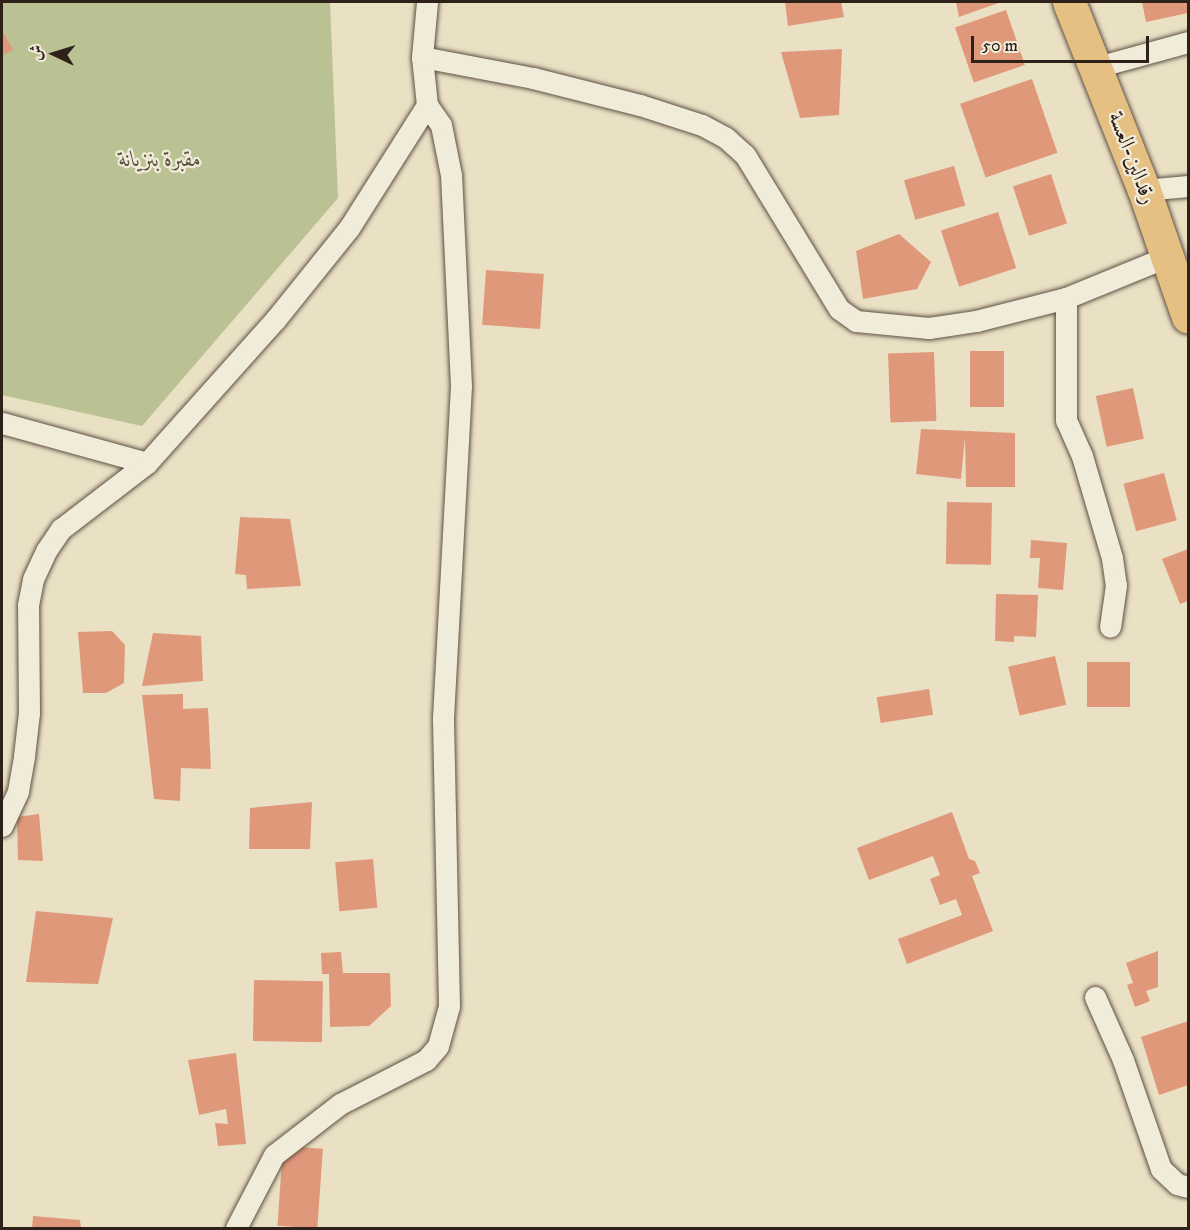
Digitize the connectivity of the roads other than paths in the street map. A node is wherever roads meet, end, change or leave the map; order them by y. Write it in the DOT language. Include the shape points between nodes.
graph roads {
  1 [pos="428,2"];
  2 [pos="1069,2"];
  3 [pos="1188,42"];
  4 [pos="422,57"];
  5 [pos="1097,67"];
  6 [pos="427,105"];
  7 [pos="1188,186"];
  8 [pos="1144,190"];
  9 [pos="1169,256"];
  10 [pos="1066,297"];
  11 [pos="1188,317"];
  12 [pos="2,423"];
  13 [pos="147,463"];
  14 [pos="1110,627"];
  15 [pos="2,826"];
  16 [pos="1095,997"];
  17 [pos="1188,1187"];
  18 [pos="236,1228"];
  1 -- 4 [label="street"];
  2 -- 5 [label="main road, رقدالين-العسة"];
  3 -- 5 [label="street"];
  4 -- 6 [label="street"];
  4 -- 10 [label="street" via="533,78 640,105 702,125 726,138 745,155 839,309 856,321 929,328 976,321"];
  5 -- 8 [label="main road, رقدالين-العسة"];
  6 -- 13 [label="street" via="349,228 274,320"];
  6 -- 18 [label="street" via="441,125 451,175 461,386 443,718 449,1006 438,1046 426,1060 340,1104 274,1155"];
  7 -- 8 [label="street"];
  8 -- 9 [label="main road, رقدالين-العسة"];
  9 -- 10 [label="street"];
  9 -- 11 [label="main road, رقدالين-العسة"];
  10 -- 14 [label="street" via="1066,420 1082,456 1112,558 1116,585"];
  12 -- 13 [label="street"];
  13 -- 15 [label="street" via="61,530 33,579 28,605 29,713 24,756 18,791"];
  16 -- 17 [label="street" via="1123,1060 1161,1169 1177,1184"];
}
